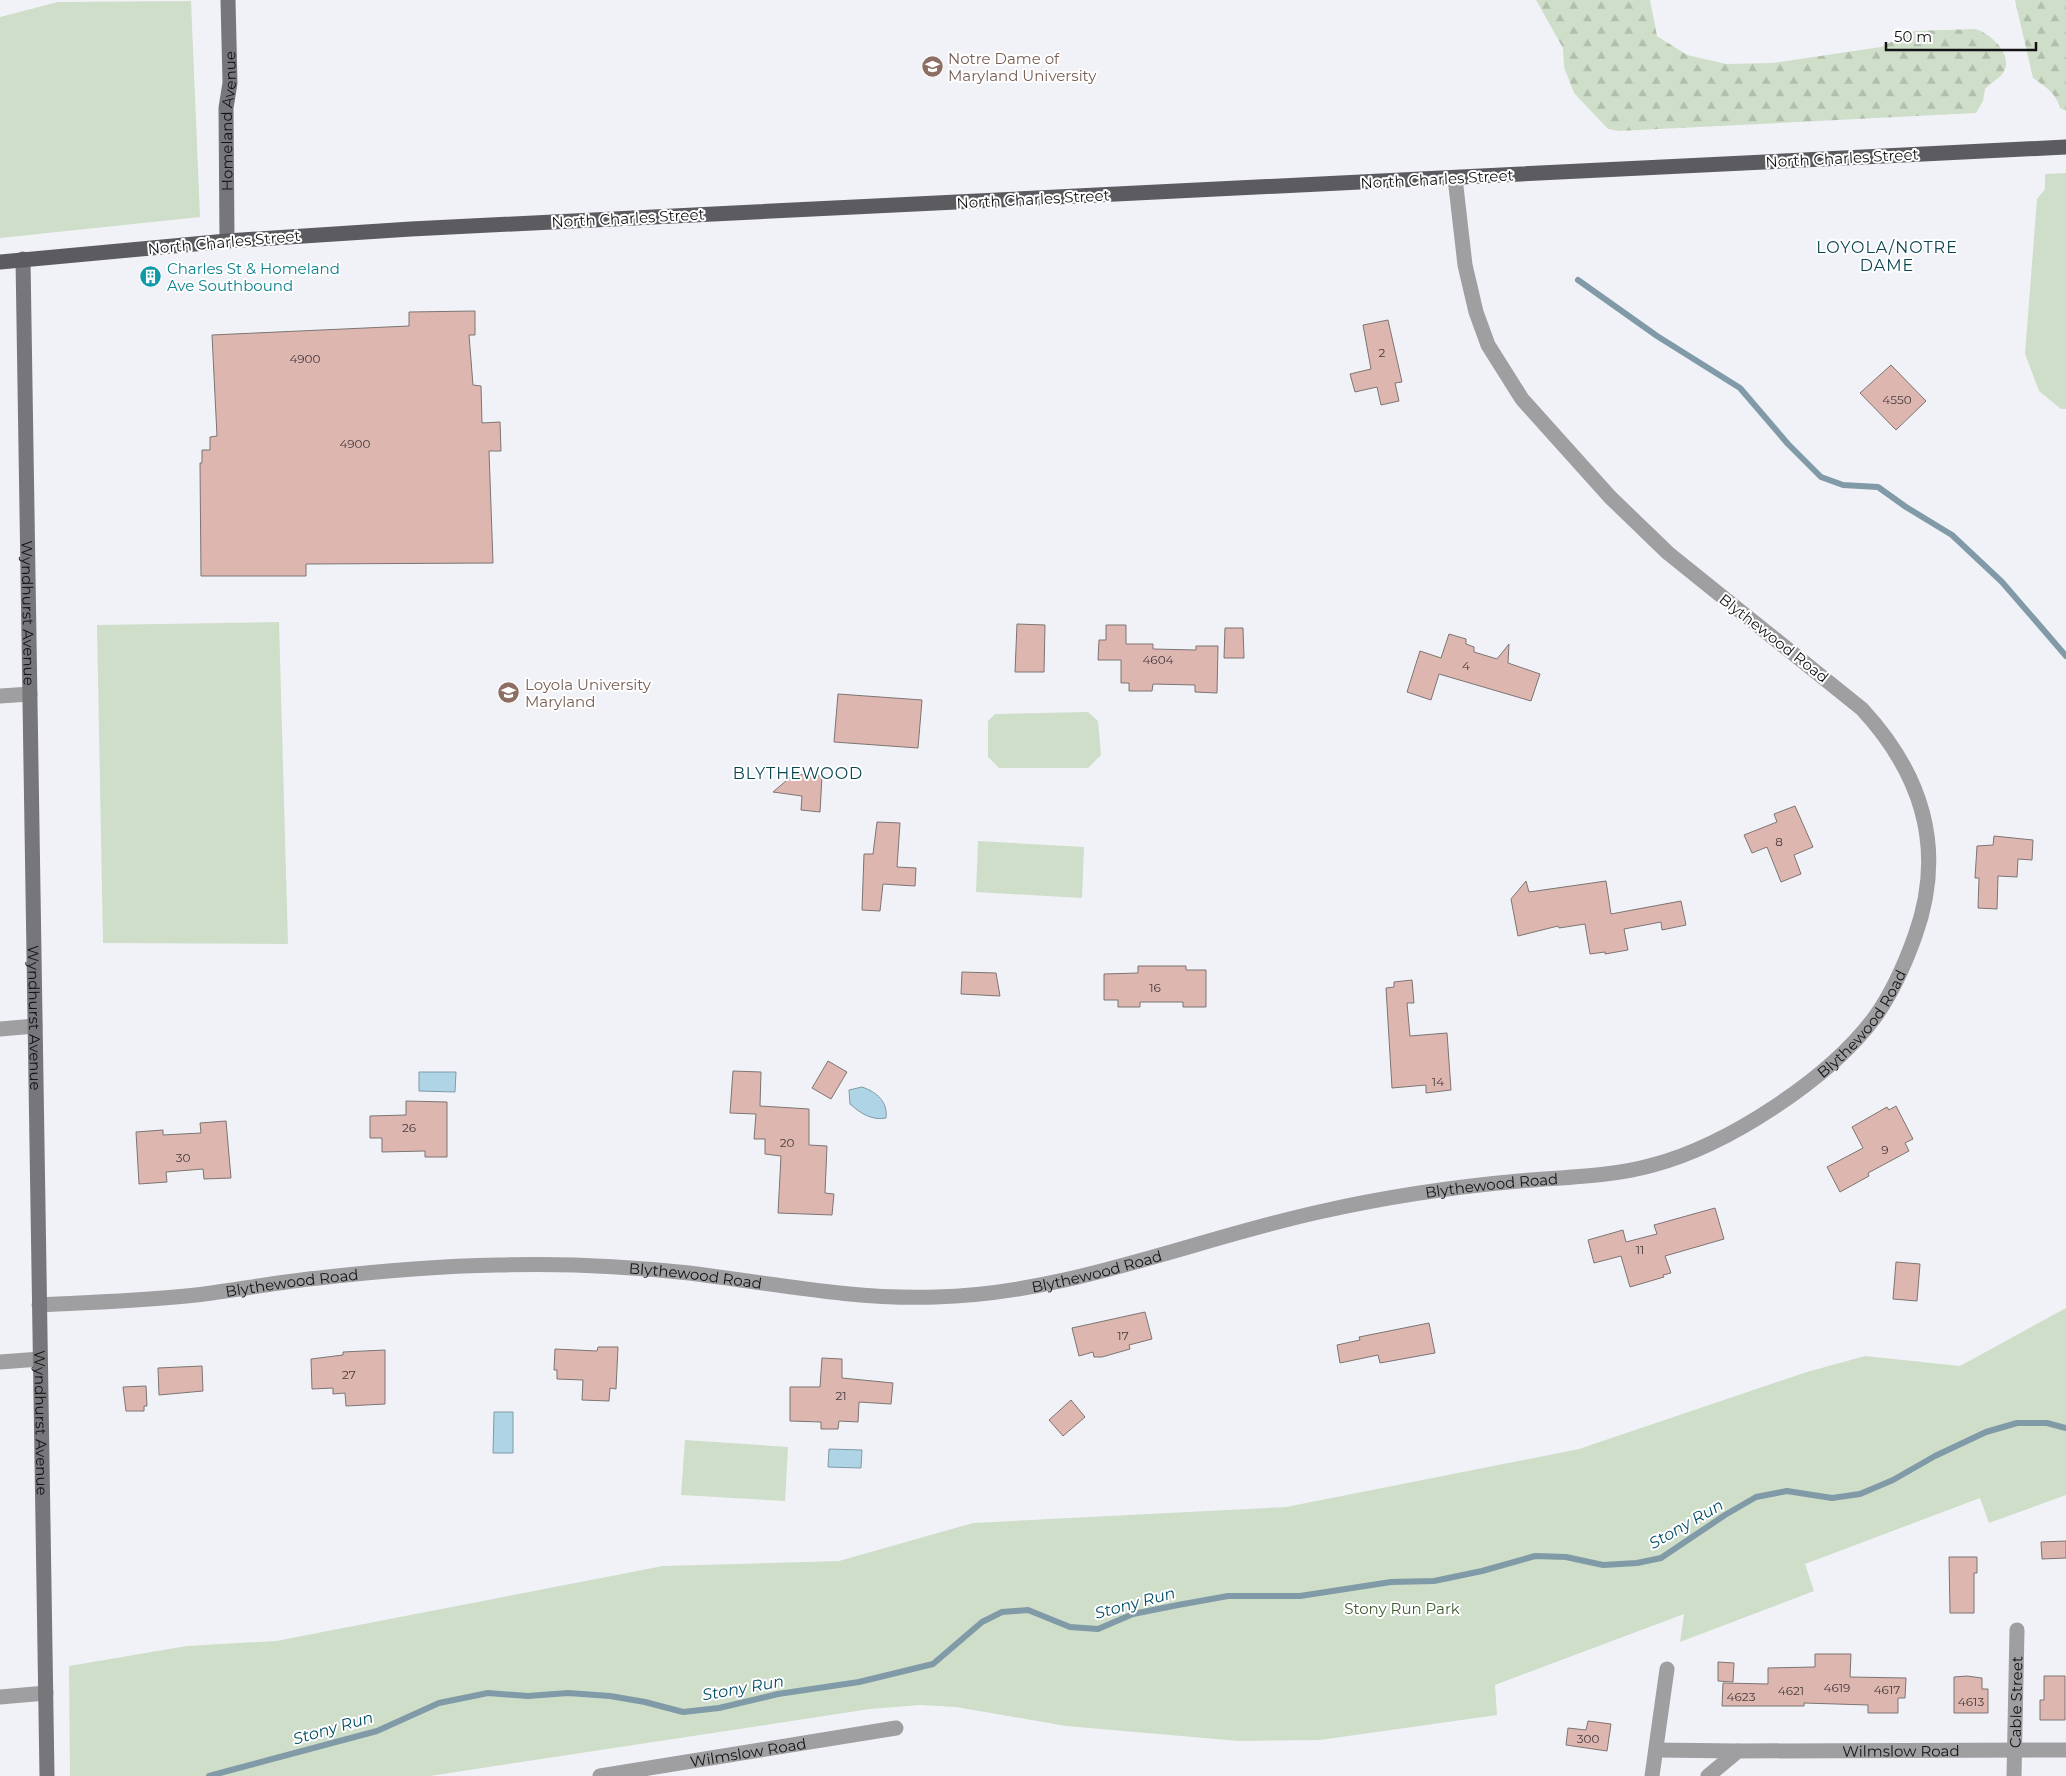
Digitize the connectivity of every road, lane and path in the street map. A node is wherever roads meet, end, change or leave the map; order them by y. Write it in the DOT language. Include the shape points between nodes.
graph roads {
  1 [pos="228,0"];
  2 [pos="2066,147"];
  3 [pos="1455,178"];
  4 [pos="227,241"];
  5 [pos="24,259"];
  6 [pos="0,262"];
  7 [pos="30,694"];
  8 [pos="0,696"];
  9 [pos="35,1026"];
  10 [pos="0,1029"];
  11 [pos="39,1305"];
  12 [pos="40,1359"];
  13 [pos="0,1362"];
  14 [pos="2017,1630"];
  15 [pos="1667,1669"];
  16 [pos="46,1693"];
  17 [pos="0,1697"];
  18 [pos="896,1728"];
  19 [pos="1656,1750"];
  20 [pos="2014,1750"];
  21 [pos="2066,1750"];
  22 [pos="1738,1751"];
  23 [pos="48,1776"];
  24 [pos="600,1776"];
  25 [pos="1652,1776"];
  26 [pos="1708,1776"];
  27 [pos="2014,1776"];
  1 -- 4 [label="street, Homeland Avenue"];
  2 -- 3 [label="main road, North Charles Street"];
  3 -- 4 [label="main road, North Charles Street" via="618,218"];
  3 -- 11 [label="street, Blythewood Road" via="1465,265 1476,312 1493,353 1522,399 1610,497 1668,553 1862,709 1894,748 1920,801 1926,828 1928,874 1919,925 1900,971 1874,1018 1853,1041 1783,1101 1716,1140 1650,1166 1389,1198 1285,1220 1079,1276 980,1295 929,1298 877,1296 665,1271 526,1264 384,1271 193,1295"];
  4 -- 5 [label="main road, North Charles Street"];
  5 -- 6 [label="main road, North Charles Street"];
  5 -- 7 [label="street, Wyndhurst Avenue"];
  7 -- 8 [label="street"];
  7 -- 9 [label="street, Wyndhurst Avenue"];
  9 -- 10 [label="street"];
  9 -- 11 [label="street, Wyndhurst Avenue"];
  11 -- 12 [label="street, Wyndhurst Avenue"];
  12 -- 13 [label="street"];
  12 -- 16 [label="street, Wyndhurst Avenue"];
  14 -- 20 [label="street, Cable Street"];
  15 -- 19 [label="street"];
  16 -- 17 [label="street"];
  16 -- 23 [label="street, Wyndhurst Avenue"];
  18 -- 24 [label="street, Wilmslow Road"];
  19 -- 22 [label="street, Wilmslow Road"];
  19 -- 25 [label="street"];
  20 -- 21 [label="street, Wilmslow Road"];
  20 -- 22 [label="street, Wilmslow Road"];
  20 -- 27 [label="street, Cable Street"];
  22 -- 26 [label="street"];
}
